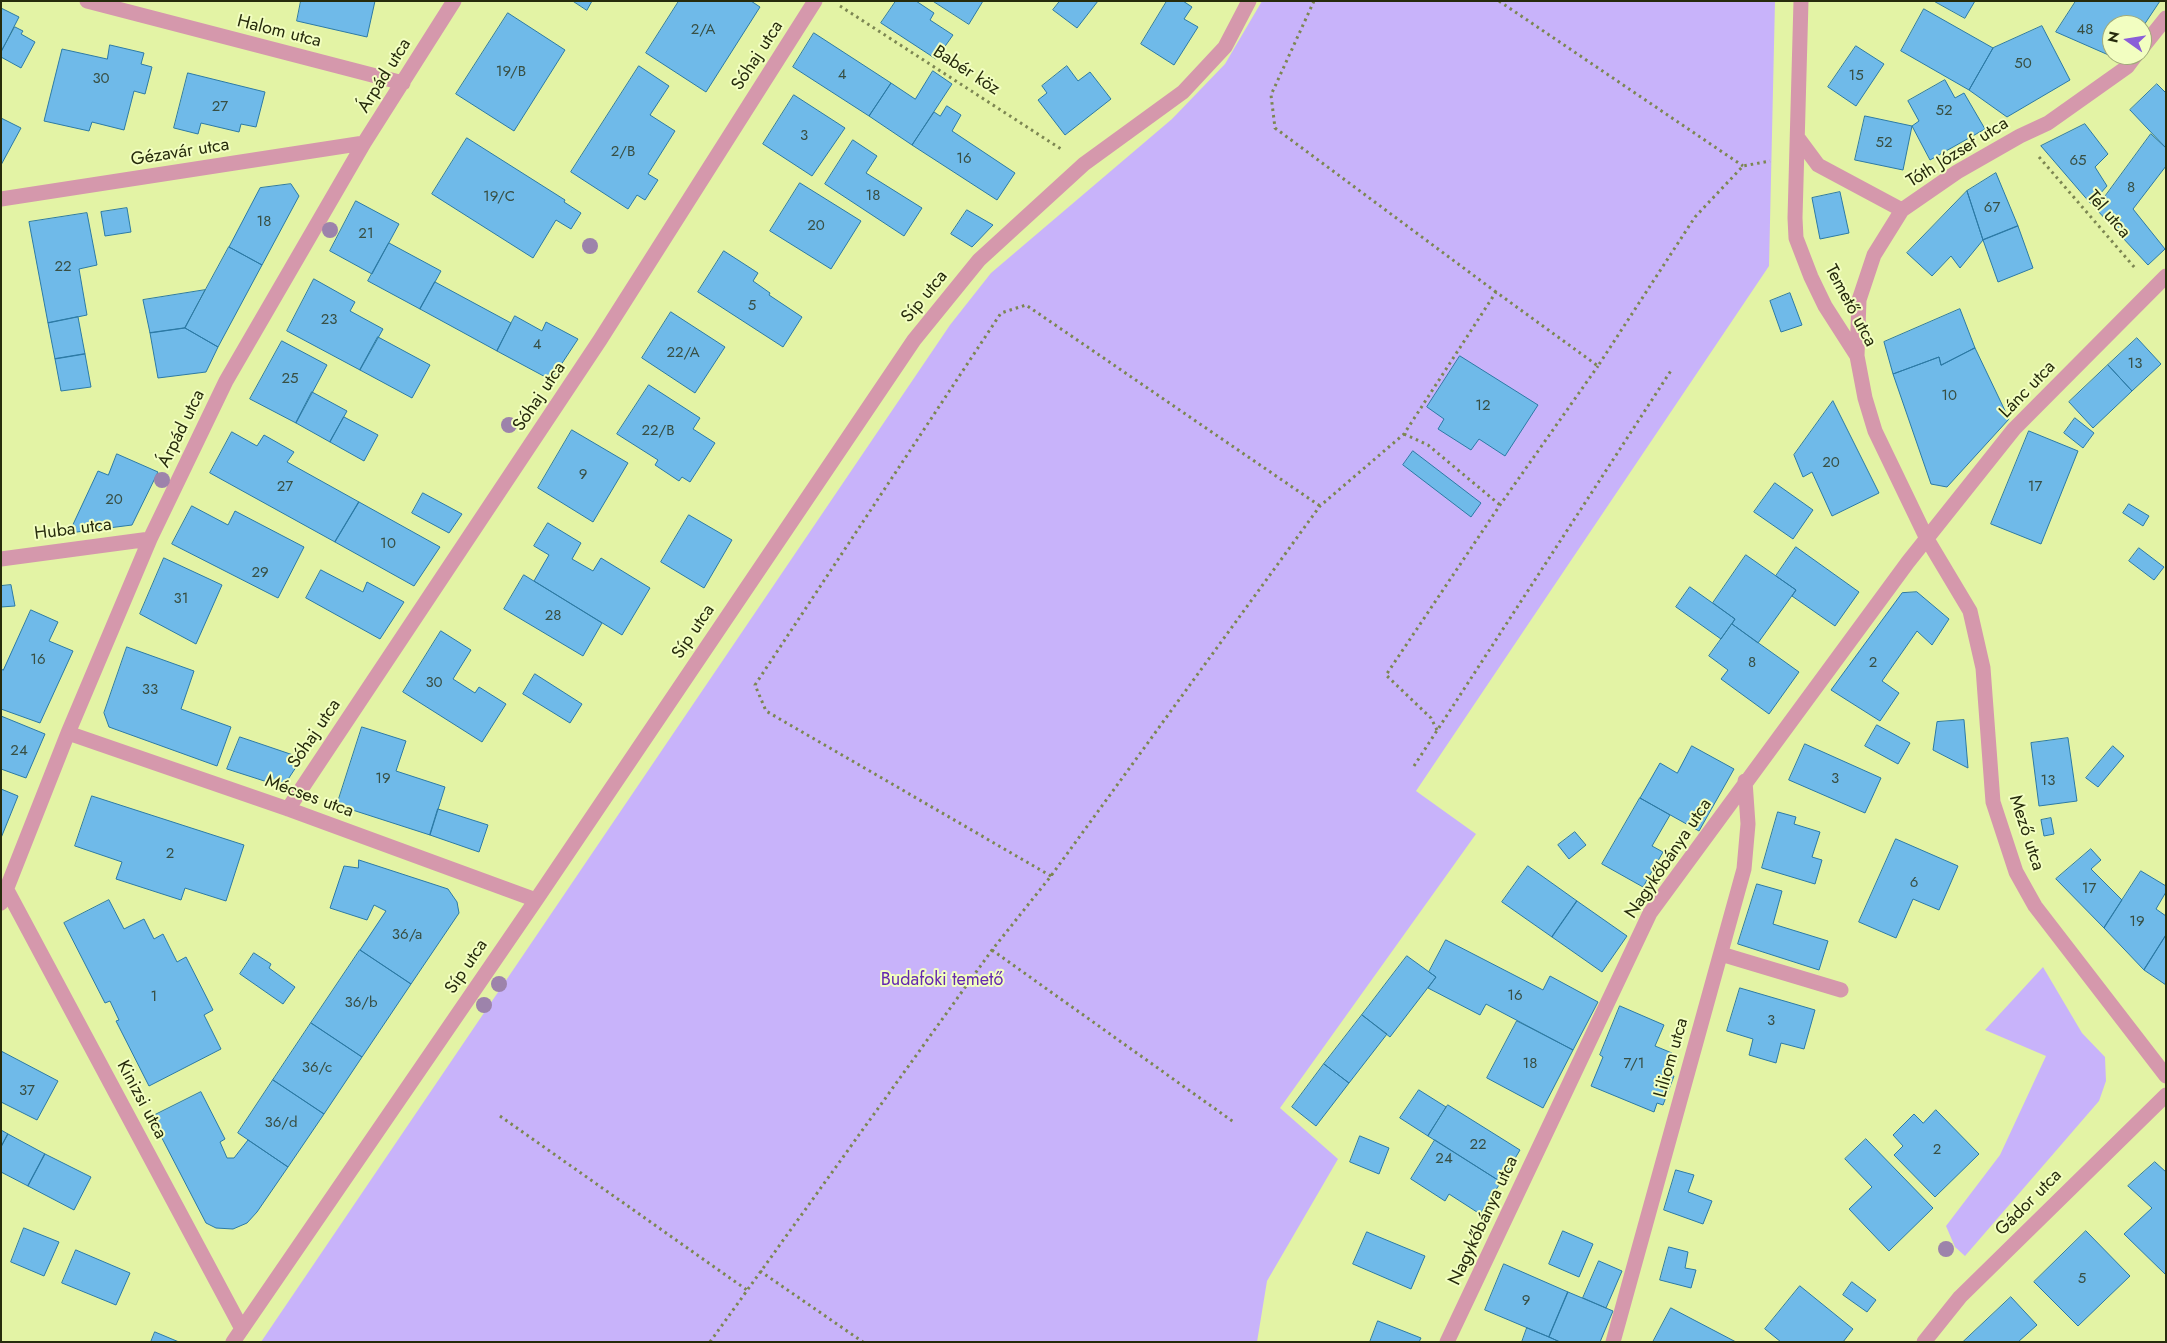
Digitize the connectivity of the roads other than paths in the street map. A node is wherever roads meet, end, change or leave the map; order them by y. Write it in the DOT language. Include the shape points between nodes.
graph roads {
  1 [pos="87,1"];
  2 [pos="454,1"];
  3 [pos="815,1"];
  4 [pos="1249,1"];
  5 [pos="1801,1"];
  6 [pos="2166,18"];
  7 [pos="2152,36"];
  8 [pos="2128,65"];
  9 [pos="403,83"];
  10 [pos="1798,138"];
  11 [pos="364,143"];
  12 [pos="1,199"];
  13 [pos="1902,210"];
  14 [pos="2166,276"];
  15 [pos="1857,356"];
  16 [pos="150,539"];
  17 [pos="1927,539"];
  18 [pos="1,559"];
  19 [pos="68,733"];
  20 [pos="1745,782"];
  21 [pos="288,809"];
  22 [pos="4,896"];
  23 [pos="536,900"];
  24 [pos="1721,954"];
  25 [pos="1841,990"];
  26 [pos="2166,1076"];
  27 [pos="2166,1095"];
  28 [pos="242,1329"];
  29 [pos="233,1342"];
  30 [pos="1447,1342"];
  31 [pos="1613,1342"];
  32 [pos="1924,1342"];
  1 -- 9 [label="street, Halom utca"];
  2 -- 9 [label="street, Árpád utca"];
  3 -- 21 [label="street, Sóhaj utca" via="600,340"];
  4 -- 23 [label="street, Síp utca" via="1225,47 1183,92 1084,164 979,260 914,340"];
  5 -- 10 [label="street, Temető utca"];
  6 -- 7 [label="street"];
  8 -- 13 [label="street, Tóth József utca" via="2048,123 1957,172"];
  9 -- 11 [label="street, Árpád utca"];
  10 -- 13 [label="street" via="1818,165"];
  10 -- 15 [label="street, Temető utca" via="1796,238 1826,306"];
  11 -- 12 [label="street, Gézavár utca"];
  11 -- 16 [label="street, Árpád utca" via="226,382"];
  13 -- 15 [label="street, Tóth József utca" via="1874,255 1859,300"];
  14 -- 17 [label="street, Lánc utca" via="2014,429"];
  15 -- 17 [label="street, Temető utca" via="1875,431"];
  16 -- 18 [label="street, Huba utca"];
  16 -- 19 [label="street, Árpád utca"];
  17 -- 20 [label="street, Nagykőbánya utca"];
  17 -- 26 [label="street, Mező utca" via="1970,611 1983,668 1994,802 2016,872 2035,906"];
  19 -- 21 [label="street, Mécses utca"];
  19 -- 22 [label="street, Árpád utca"];
  20 -- 24 [label="street, Liliom utca" via="1748,824 1744,869"];
  20 -- 30 [label="street, Nagykőbánya utca" via="1650,913"];
  21 -- 23 [label="street, Mécses utca"];
  22 -- 28 [label="street, Kinizsi utca"];
  23 -- 28 [label="street, Síp utca"];
  24 -- 25 [label="street"];
  24 -- 31 [label="street, Liliom utca"];
  27 -- 32 [label="street, Gádor utca" via="1960,1297"];
  28 -- 29 [label="street, Síp utca"];
}
